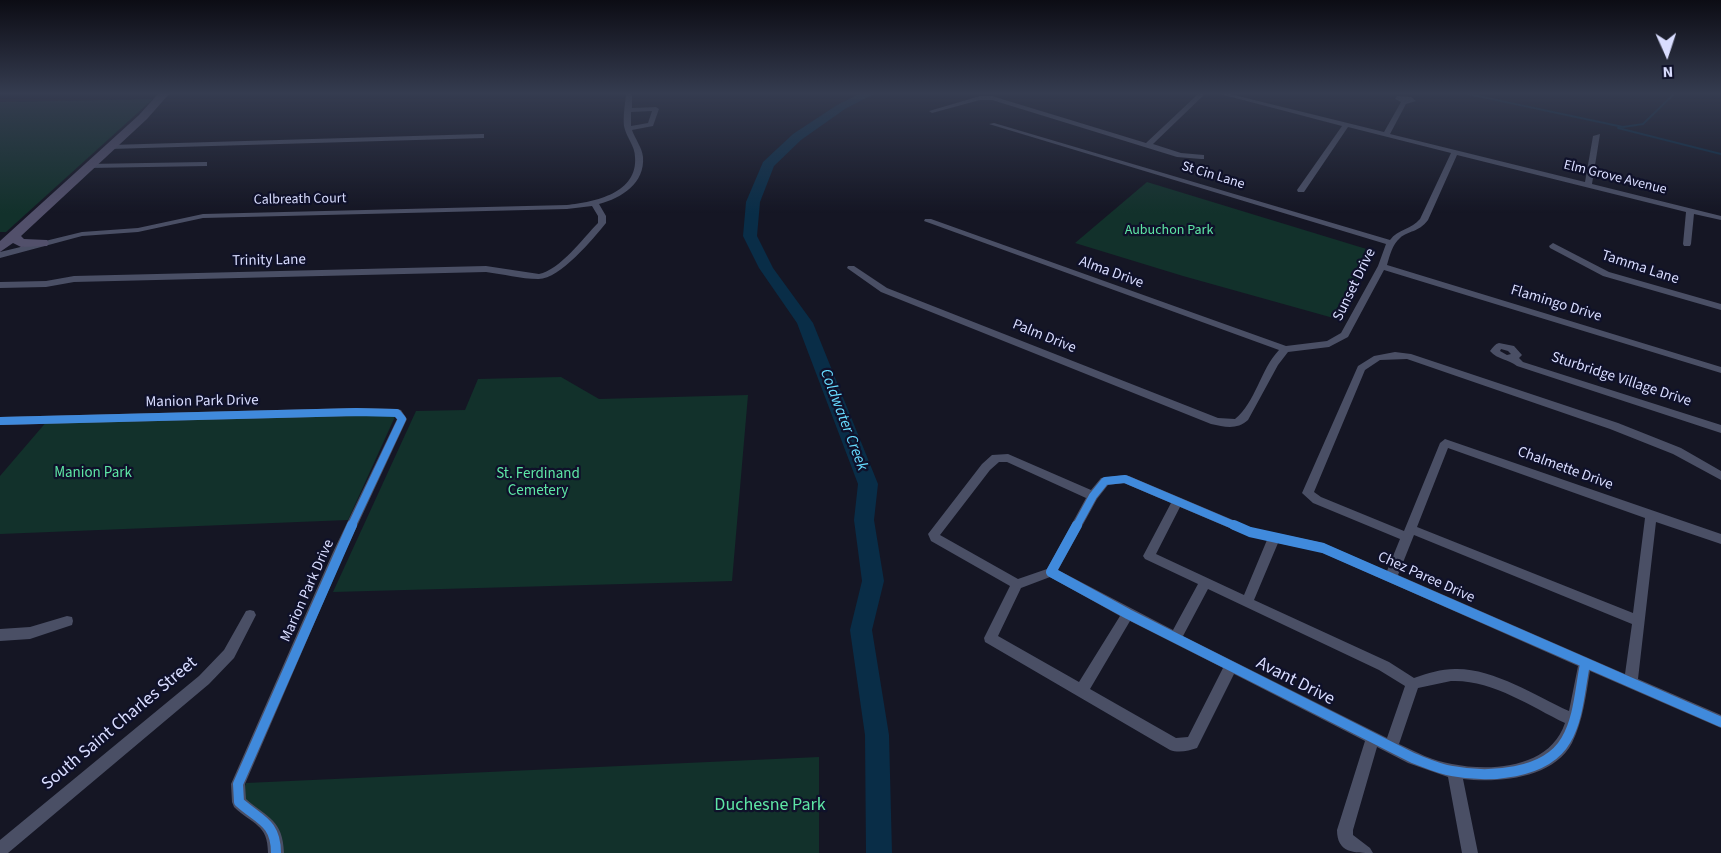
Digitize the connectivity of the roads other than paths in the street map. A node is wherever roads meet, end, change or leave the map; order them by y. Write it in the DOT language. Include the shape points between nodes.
graph roads {
  1 [pos="124,134"];
  2 [pos="630,134"];
  3 [pos="1026,134"];
  4 [pos="1111,134"];
  5 [pos="1160,134"];
  6 [pos="1340,134"];
  7 [pos="1381,134"];
  8 [pos="1386,135"];
  9 [pos="481,136"];
  10 [pos="1597,136"];
  11 [pos="1148,145"];
  12 [pos="110,147"];
  13 [pos="1455,152"];
  14 [pos="1201,157"];
  15 [pos="204,164"];
  16 [pos="88,166"];
  17 [pos="1588,185"];
  18 [pos="1301,190"];
  19 [pos="595,204"];
  20 [pos="1690,210"];
  21 [pos="1721,218"];
  22 [pos="928,222"];
  23 [pos="13,236"];
  24 [pos="42,243"];
  25 [pos="1391,243"];
  26 [pos="1687,244"];
  27 [pos="1553,246"];
  28 [pos="0,248"];
  29 [pos="0,255"];
  30 [pos="1382,266"];
  31 [pos="851,268"];
  32 [pos="0,285"];
  33 [pos="1721,307"];
  34 [pos="1285,349"];
  35 [pos="1513,358"];
  36 [pos="1721,370"];
  37 [pos="402,419"];
  38 [pos="0,421"];
  39 [pos="1721,429"];
  40 [pos="1721,476"];
  41 [pos="1093,496"];
  42 [pos="1178,501"];
  43 [pos="1651,516"];
  44 [pos="1408,533"];
  45 [pos="1274,537"];
  46 [pos="1721,539"];
  47 [pos="1051,572"];
  48 [pos="1391,577"];
  49 [pos="1205,583"];
  50 [pos="1017,584"];
  51 [pos="1247,602"];
  52 [pos="1128,614"];
  53 [pos="250,615"];
  54 [pos="67,621"];
  55 [pos="1638,621"];
  56 [pos="0,634"];
  57 [pos="1175,638"];
  58 [pos="1585,664"];
  59 [pos="1231,666"];
  60 [pos="1631,683"];
  61 [pos="1413,684"];
  62 [pos="1081,691"];
  63 [pos="1573,720"];
  64 [pos="1721,722"];
  65 [pos="1373,738"];
  66 [pos="1391,747"];
  67 [pos="1454,771"];
  68 [pos="0,850"];
  69 [pos="276,853"];
  70 [pos="1365,853"];
  71 [pos="1470,853"];
  1 -- 12 [label="main road"];
  2 -- 19 [label="street, Calbreath Court" via="639,152 638,174 622,192"];
  3 -- 25 [label="street, St Cin Lane"];
  4 -- 11 [label="street"];
  5 -- 11 [label="street"];
  6 -- 18 [label="street"];
  7 -- 8 [label="street, Elm Grove Avenue"];
  8 -- 13 [label="street, Elm Grove Avenue"];
  9 -- 12 [label="street"];
  10 -- 17 [label="street"];
  11 -- 14 [label="street"];
  12 -- 16 [label="main road"];
  13 -- 17 [label="street, Elm Grove Avenue"];
  13 -- 25 [label="street, Sunset Drive" via="1424,220"];
  15 -- 16 [label="street"];
  16 -- 23 [label="main road"];
  17 -- 20 [label="street, Elm Grove Avenue"];
  19 -- 24 [label="street, Calbreath Court" via="203,216 138,230 82,234"];
  19 -- 32 [label="street, Trinity Lane" via="602,223 558,269 539,277 486,269 74,279"];
  20 -- 21 [label="street, Elm Grove Avenue"];
  20 -- 26 [label="street"];
  22 -- 34 [label="street, Alma Drive"];
  23 -- 24 [label="main road" via="21,243"];
  23 -- 28 [label="main road"];
  24 -- 29 [label="street, Calbreath Court"];
  25 -- 30 [label="street, Sunset Drive"];
  27 -- 33 [label="street, Tamma Lane" via="1606,274"];
  30 -- 34 [label="street, Sunset Drive" via="1345,335 1329,344"];
  30 -- 36 [label="street, Flamingo Drive"];
  31 -- 34 [label="street, Palm Drive" via="884,290 1231,424 1244,418"];
  35 -- 39 [label="street, Sturbridge Village Drive" via="1520,364"];
  37 -- 38 [label="street, Manion Park Drive" via="397,413 356,412"];
  37 -- 69 [label="street, Marion Park Drive" via="339,552 237,792 239,802 272,826 277,838"];
  40 -- 44 [label="street" via="1617,427 1408,356 1386,355 1361,368 1308,493 1317,500"];
  41 -- 42 [label="street, Chez Paree Drive" via="1105,481 1114,478"];
  41 -- 47 [label="street"];
  41 -- 50 [label="street" via="1008,458 996,458 986,467 934,534 935,538"];
  42 -- 45 [label="street, Chez Paree Drive" via="1250,532"];
  42 -- 49 [label="street" via="1149,556"];
  43 -- 44 [label="street, Chalmette Drive" via="1445,443"];
  43 -- 46 [label="street"];
  43 -- 55 [label="street"];
  44 -- 48 [label="street, Chalmette Drive"];
  44 -- 55 [label="street"];
  45 -- 48 [label="street, Chez Paree Drive" via="1323,548"];
  45 -- 51 [label="street"];
  47 -- 50 [label="street"];
  47 -- 52 [label="street, Avant Drive"];
  48 -- 58 [label="street, Chez Paree Drive"];
  49 -- 51 [label="street"];
  49 -- 57 [label="street"];
  50 -- 62 [label="street" via="990,638"];
  51 -- 61 [label="street" via="1384,666"];
  52 -- 57 [label="street, Avant Drive"];
  52 -- 62 [label="street"];
  53 -- 68 [label="street, South Saint Charles Street" via="229,654 204,680"];
  54 -- 56 [label="street" via="30,633"];
  55 -- 60 [label="street"];
  57 -- 59 [label="street, Avant Drive"];
  58 -- 60 [label="street, Chez Paree Drive"];
  58 -- 63 [label="street, Avant Drive"];
  59 -- 62 [label="street" via="1191,742 1184,745 1175,745"];
  59 -- 65 [label="street, Avant Drive"];
  60 -- 64 [label="street, Chez Paree Drive"];
  61 -- 63 [label="street" via="1462,674 1483,679"];
  61 -- 66 [label="street"];
  63 -- 67 [label="street, Avant Drive" via="1565,742 1554,755 1537,764 1499,772"];
  65 -- 66 [label="street, Avant Drive"];
  65 -- 70 [label="street" via="1345,830 1345,839"];
  66 -- 67 [label="street, Avant Drive"];
  67 -- 71 [label="street"];
}
